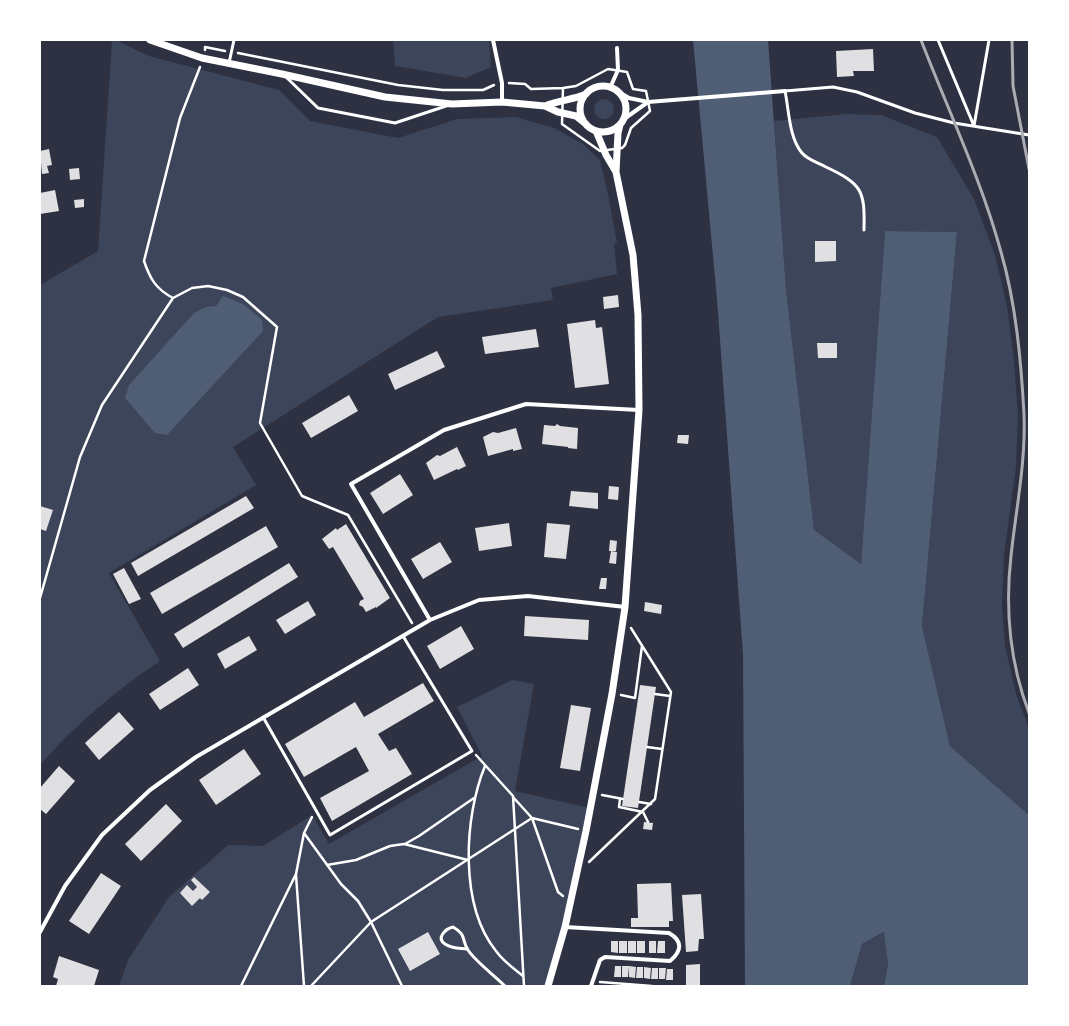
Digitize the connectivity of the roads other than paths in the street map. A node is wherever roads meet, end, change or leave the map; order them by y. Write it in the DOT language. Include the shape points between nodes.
graph roads {
  1 [pos="150,40"];
  2 [pos="234,40"];
  3 [pos="493,40"];
  4 [pos="938,40"];
  5 [pos="989,40"];
  6 [pos="617,48"];
  7 [pos="229,63"];
  8 [pos="282,74"];
  9 [pos="614,89"];
  10 [pos="783,91"];
  11 [pos="586,94"];
  12 [pos="502,102"];
  13 [pos="648,102"];
  14 [pos="452,104"];
  15 [pos="545,106"];
  16 [pos="622,122"];
  17 [pos="586,124"];
  18 [pos="974,126"];
  19 [pos="596,131"];
  20 [pos="1029,135"];
  21 [pos="616,172"];
  22 [pos="864,230"];
  23 [pos="639,410"];
  24 [pos="625,607"];
  25 [pos="430,620"];
  26 [pos="403,636"];
  27 [pos="263,716"];
  28 [pos="565,927"];
  29 [pos="40,932"];
  30 [pos="467,949"];
  31 [pos="592,984"];
  32 [pos="504,986"];
  33 [pos="548,986"];
  1 -- 7 [label="street" via="202,58"];
  2 -- 7 [label="lane"];
  3 -- 12 [label="street" via="502,83"];
  4 -- 18 [label="lane"];
  5 -- 18 [label="lane"];
  6 -- 9 [label="street" via="618,70"];
  7 -- 8 [label="street"];
  8 -- 14 [label="street" via="385,97"];
  8 -- 14 [label="lane" via="318,108 395,123"];
  9 -- 11 [label="street" via="597,87"];
  9 -- 13 [label="street" via="629,98"];
  9 -- 16 [label="street" via="626,104"];
  10 -- 13 [label="street"];
  10 -- 18 [label="lane" via="833,87 858,92 915,113"];
  10 -- 22 [label="lane" via="794,137 801,152 846,177 857,186 863,196"];
  11 -- 15 [label="street"];
  11 -- 17 [label="street" via="581,105"];
  12 -- 14 [label="street"];
  12 -- 15 [label="street"];
  13 -- 16 [label="street"];
  15 -- 17 [label="street" via="576,116"];
  16 -- 19 [label="street" via="608,132"];
  16 -- 21 [label="street" via="618,134"];
  17 -- 19 [label="street"];
  18 -- 20 [label="lane"];
  19 -- 21 [label="street"];
  21 -- 23 [label="street" via="633,255 638,315"];
  23 -- 24 [label="street"];
  23 -- 25 [label="street" via="526,404 444,430 351,484"];
  24 -- 25 [label="street" via="528,596 479,600"];
  24 -- 28 [label="street" via="612,694"];
  25 -- 26 [label="street"];
  26 -- 27 [label="street"];
  26 -- 27 [label="lane" via="472,751 330,835"];
  27 -- 29 [label="street" via="196,757 150,790 102,835 65,886"];
  28 -- 31 [label="street" via="669,934 676,937 679,943 679,951 670,961 605,957 600,960"];
  28 -- 33 [label="street"];
  30 -- 30 [label="lane" via="460,930 453,926 446,928 442,933 444,944 452,948"];
  30 -- 32 [label="lane"];
}
